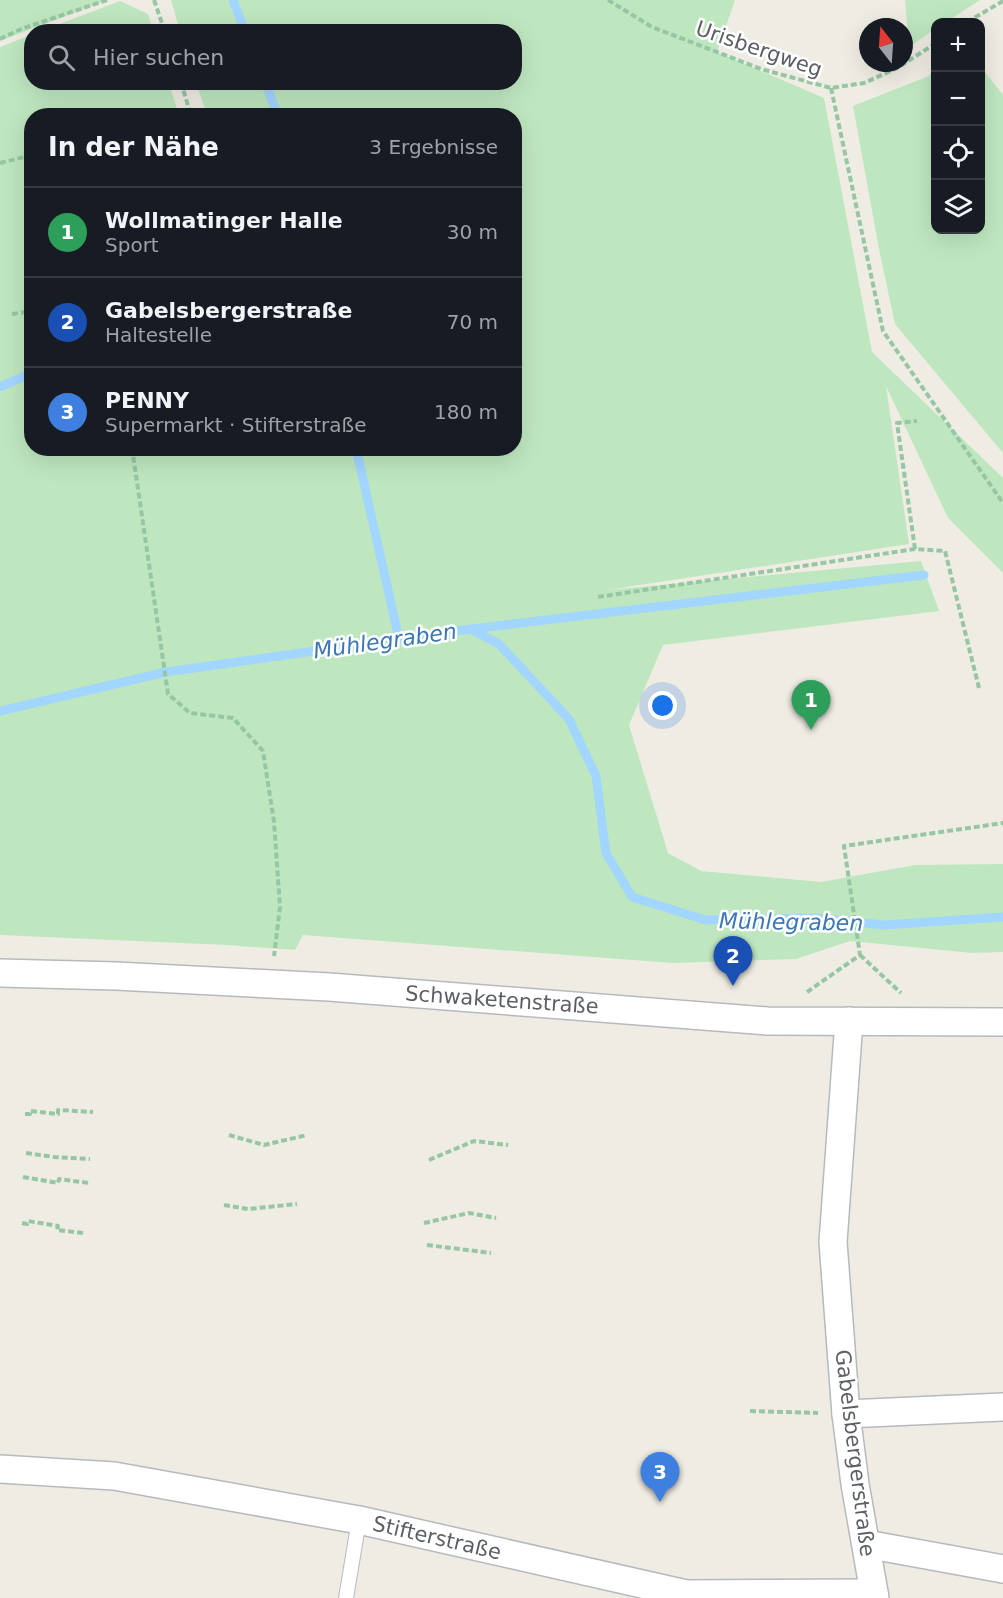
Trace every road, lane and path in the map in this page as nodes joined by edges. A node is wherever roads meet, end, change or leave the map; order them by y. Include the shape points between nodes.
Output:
1 (107, 0) edge
2 (154, 0) edge
3 (608, 0) edge
4 (1003, 1) edge
5 (975, 18) edge
6 (36, 24) edge
7 (162, 24) edge
8 (24, 28) edge
9 (0, 39) edge
10 (931, 46) edge
11 (831, 88) junction
12 (184, 90) edge
13 (189, 108) edge
14 (24, 157) edge
15 (0, 163) edge
16 (24, 312) edge
17 (12, 314) dead end
18 (917, 421) dead end
19 (133, 456) edge
20 (1003, 503) edge
21 (915, 549) junction
22 (598, 597) dead end
23 (979, 688) dead end
24 (1003, 822) edge
25 (860, 955) junction
26 (0, 973) edge
27 (270, 984) junction
28 (805, 994) dead end
29 (849, 1021) junction
30 (1003, 1022) edge
31 (932, 1023) junction
32 (93, 1112) dead end
33 (25, 1114) dead end
34 (229, 1135) dead end
35 (308, 1135) dead end
36 (508, 1145) dead end
37 (26, 1153) dead end
38 (90, 1159) dead end
39 (429, 1160) dead end
40 (23, 1177) dead end
41 (89, 1183) dead end
42 (297, 1204) dead end
43 (224, 1205) dead end
44 (496, 1218) dead end
45 (22, 1222) dead end
46 (424, 1223) dead end
47 (82, 1233) dead end
48 (427, 1245) dead end
49 (491, 1253) dead end
50 (1003, 1407) edge
51 (750, 1411) dead end
52 (846, 1414) junction
53 (0, 1468) edge
54 (359, 1520) junction
55 (866, 1544) junction
56 (1003, 1569) edge
57 (874, 1595) edge
58 (346, 1598) edge

1 - 6 path
2 - 7 path
3 - 11 path, Urisbergweg via 652,27 761,69
4 - 5 path
8 - 9 path
10 - 11 path, Urisbergweg via 864,83
11 - 20 path via 884,332
12 - 13 path
14 - 15 path
16 - 17 path
18 - 21 path via 897,423
19 - 27 path via 168,694 189,713 233,718 264,751 280,907
21 - 22 path
21 - 23 path via 945,551
24 - 25 path via 843,846
25 - 28 path
25 - 31 path
26 - 27 street, Schwaketenstraße
27 - 29 street, Schwaketenstraße via 766,1021
29 - 31 street, Schwaketenstraße
29 - 52 street, Gabelsbergerstraße via 832,1242
30 - 31 street, Schwaketenstraße
32 - 33 path via 58,1110 58,1114
34 - 35 path via 264,1146
36 - 39 path via 474,1141
37 - 38 path
40 - 41 path
42 - 43 path via 248,1209
44 - 46 path via 469,1213
45 - 47 path
48 - 49 path
50 - 52 street
51 - 52 path
52 - 55 street, Gabelsbergerstraße
53 - 54 street, Stifterstraße via 114,1476
54 - 57 street, Stifterstraße via 686,1594
54 - 58 lane
55 - 56 street
55 - 57 street, Gabelsbergerstraße

